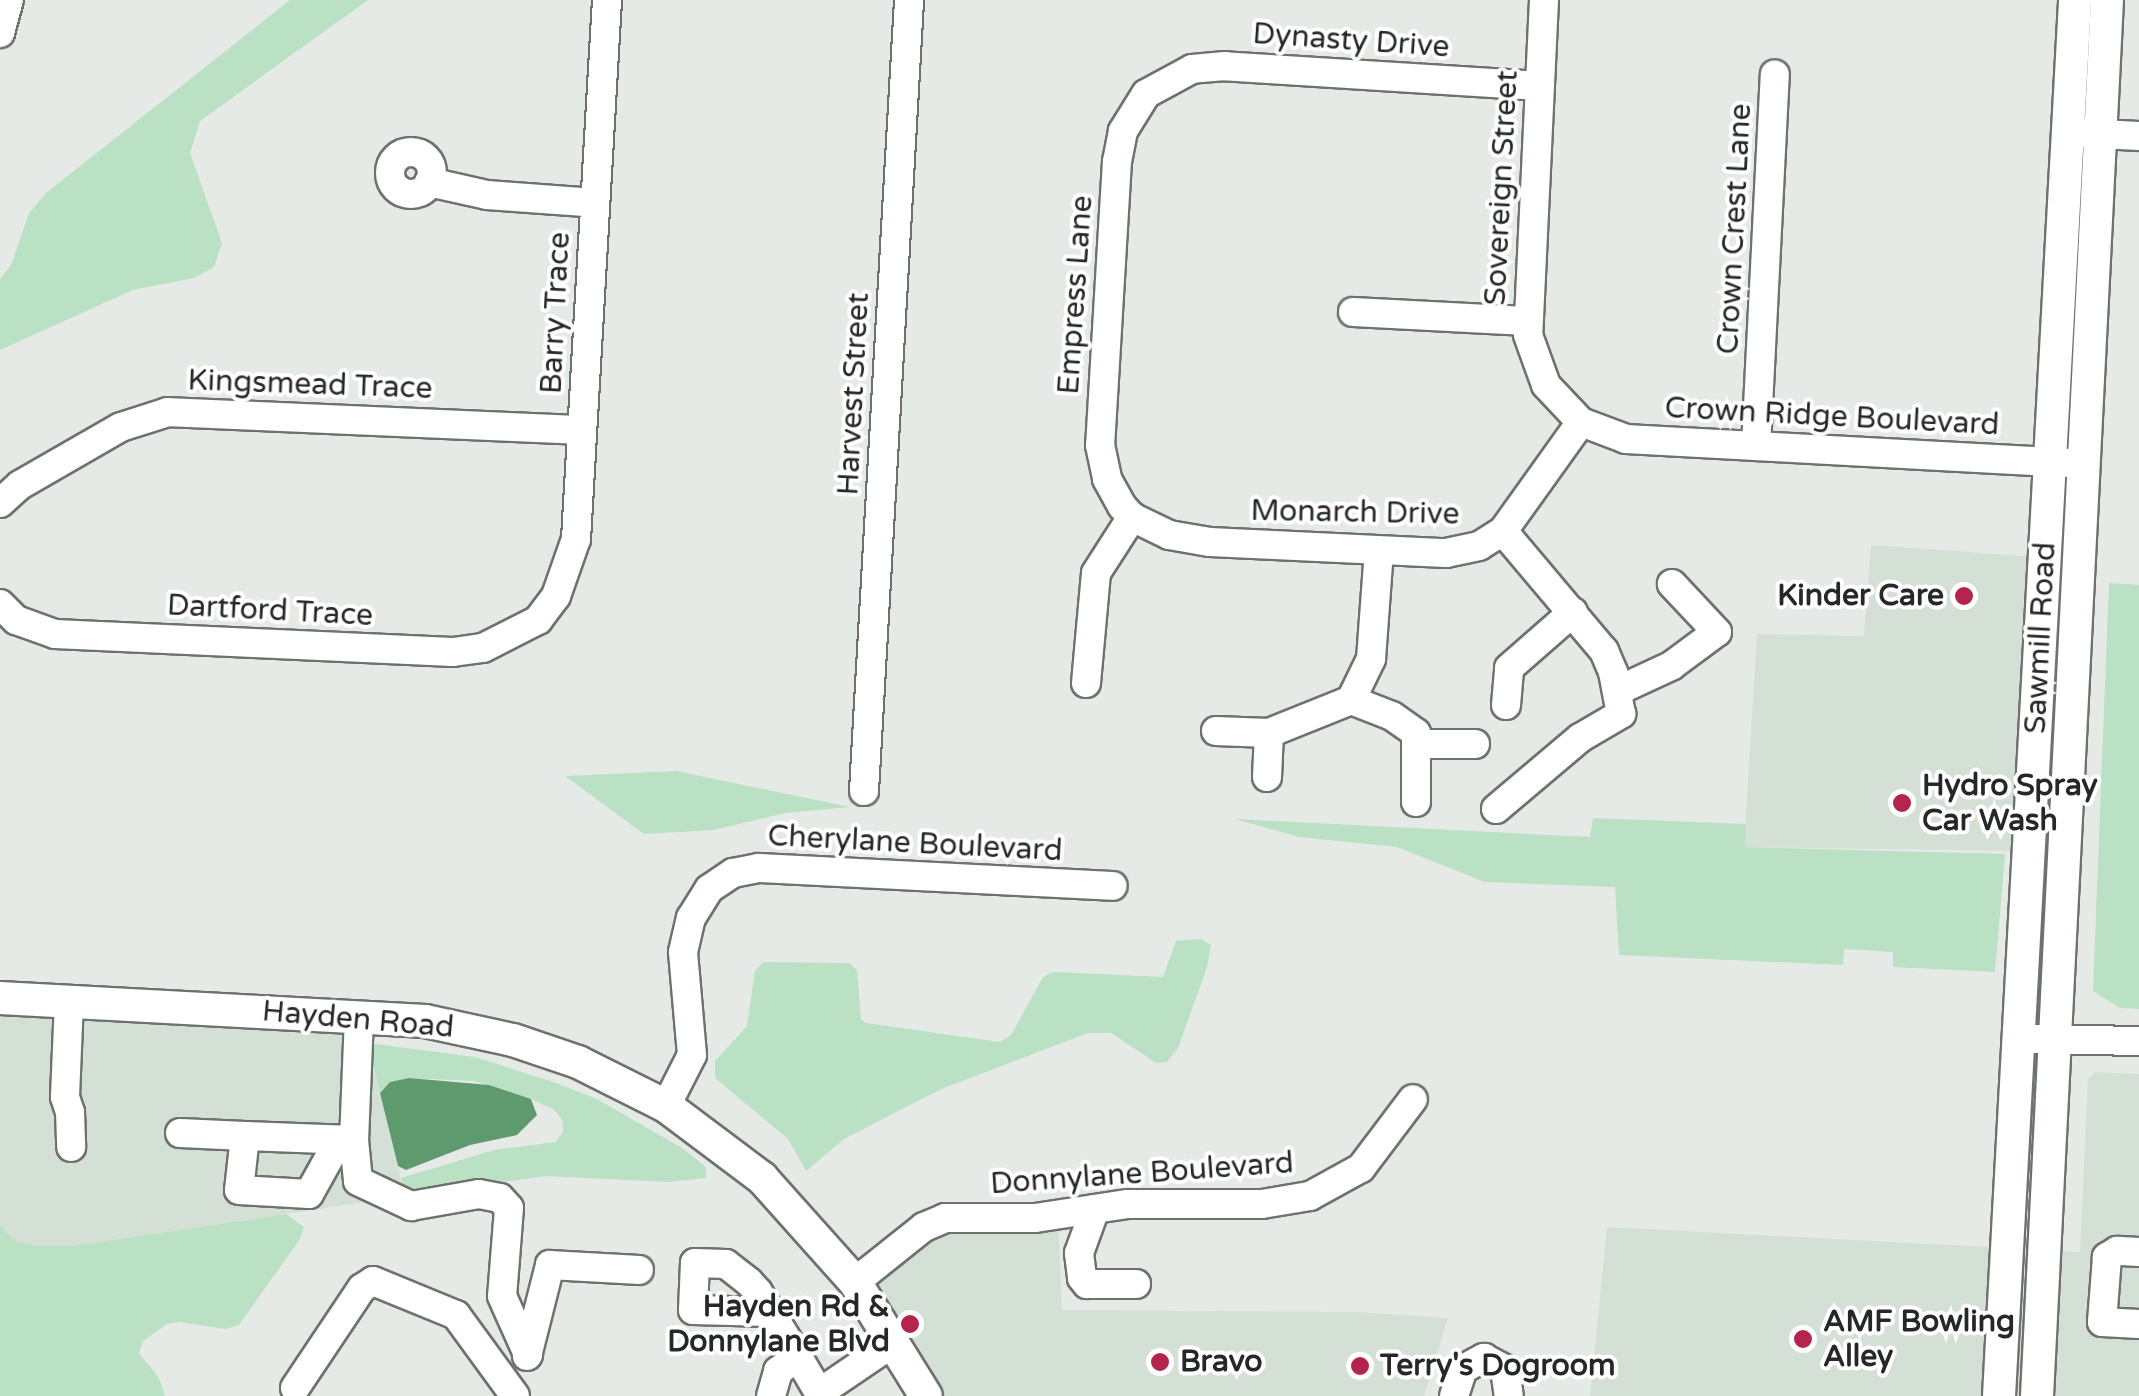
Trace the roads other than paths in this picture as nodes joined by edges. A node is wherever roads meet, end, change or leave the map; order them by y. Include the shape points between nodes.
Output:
1 (8, 0) edge
2 (607, 0) edge
3 (909, 0) edge
4 (1544, 0) edge
5 (2075, 0) edge
6 (2107, 0) edge
7 (0, 34) edge
8 (1776, 74) dead end
9 (1160, 83) joint
10 (1540, 86) junction
11 (2084, 133) junction
12 (2139, 136) edge
13 (430, 182) dead end
14 (595, 203) junction
15 (1352, 312) dead end
16 (1526, 321) junction
17 (1581, 422) junction
18 (582, 430) junction
19 (1756, 446) junction
20 (2067, 463) junction
21 (0, 503) edge
22 (1132, 517) junction
23 (1504, 531) junction
24 (1379, 550) junction
25 (1672, 584) dead end
26 (0, 604) edge
27 (1573, 612) junction
28 (538, 620) joint
29 (1086, 683) dead end
30 (1352, 700) junction
31 (1619, 702) junction
32 (1506, 706) dead end
33 (1216, 731) dead end
34 (1269, 733) junction
35 (1419, 744) junction
36 (1475, 744) dead end
37 (1267, 777) dead end
38 (864, 791) dead end
39 (1416, 802) dead end
40 (1496, 809) dead end
41 (1113, 886) dead end
42 (0, 998) edge
43 (69, 1001) junction
44 (360, 1017) junction
45 (2019, 1038) junction
46 (2057, 1039) junction
47 (2139, 1042) edge
48 (1413, 1099) dead end
49 (666, 1106) junction
50 (180, 1132) dead end
51 (245, 1136) junction
52 (346, 1140) junction
53 (70, 1146) dead end
54 (1095, 1209) junction
55 (2139, 1252) edge
56 (639, 1270) dead end
57 (855, 1282) junction
58 (1136, 1284) dead end
59 (770, 1312) dead end
60 (2139, 1324) edge
61 (894, 1342) junction
62 (528, 1354) junction
63 (798, 1356) junction
64 (296, 1388) dead end
65 (820, 1394) edge
66 (516, 1396) edge
67 (771, 1396) edge
68 (926, 1396) edge
69 (1454, 1396) edge
70 (1509, 1396) edge
71 (1999, 1396) edge
72 (2038, 1396) edge

1 - 7 street
2 - 14 street, Barry Trace
3 - 38 street, Harvest Street
4 - 10 street, Sovereign Street
5 - 11 main road, Sawmill Road
6 - 11 main road, Sawmill Road
8 - 19 street, Crown Crest Lane
9 - 10 street, Dynasty Drive via 1192,69 1225,66
9 - 22 street, Empress Lane via 1135,108 1120,147 1108,296 1100,446 1113,493
10 - 16 street, Sovereign Street
11 - 12 street
11 - 20 main road, Sawmill Road
13 - 14 street via 487,195
14 - 18 street, Barry Trace
15 - 16 street
16 - 17 street, Sovereign Street via 1546,385
17 - 19 street, Crown Ridge Boulevard via 1626,439
17 - 23 street, Monarch Drive
18 - 21 street, Kingsmead Trace via 168,412 121,427
18 - 28 street, Barry Trace via 576,538 556,596
19 - 20 street, Crown Ridge Boulevard
20 - 45 main road, Sawmill Road
20 - 46 main road, Sawmill Road
22 - 24 street, Monarch Drive via 1188,540
22 - 29 street via 1096,573
23 - 24 street, Monarch Drive via 1466,550
23 - 27 street
24 - 30 street via 1371,659
25 - 31 street via 1717,632
26 - 28 street, Dartford Trace via 16,620 55,634 453,652 483,648
27 - 31 street via 1604,651
27 - 32 street via 1509,668
30 - 34 street
30 - 35 street via 1392,716 1416,733
31 - 40 street
33 - 34 street
34 - 37 street
35 - 36 street
35 - 39 street
41 - 49 street, Cherylane Boulevard via 759,868 733,874 709,889 690,918 683,952 692,1054
42 - 43 main road, Hayden Road
43 - 44 main road, Hayden Road
43 - 53 street
44 - 49 main road, Hayden Road via 443,1024 513,1040 578,1062
44 - 52 street
45 - 46 street
45 - 71 main road, Sawmill Road
46 - 47 street
46 - 72 main road, Sawmill Road
48 - 54 street, Donnylane Boulevard via 1361,1168 1310,1196
49 - 57 main road, Hayden Road via 762,1178
50 - 51 street
51 - 52 street
51 - 52 street via 239,1190 308,1194
52 - 62 street via 358,1181 411,1206 479,1194 500,1198 509,1208 502,1296
54 - 57 street, Donnylane Boulevard via 940,1220
54 - 58 street via 1079,1254 1082,1278 1087,1284
55 - 60 street via 2117,1250 2107,1257 2102,1322
56 - 62 street via 550,1266
57 - 61 main road, Hayden Road
59 - 63 street
61 - 65 street
61 - 68 main road, Hayden Road
62 - 66 street
63 - 65 street
63 - 67 street via 778,1370
64 - 66 street via 373,1281 456,1315
69 - 70 street via 1464,1369 1484,1358 1504,1368

